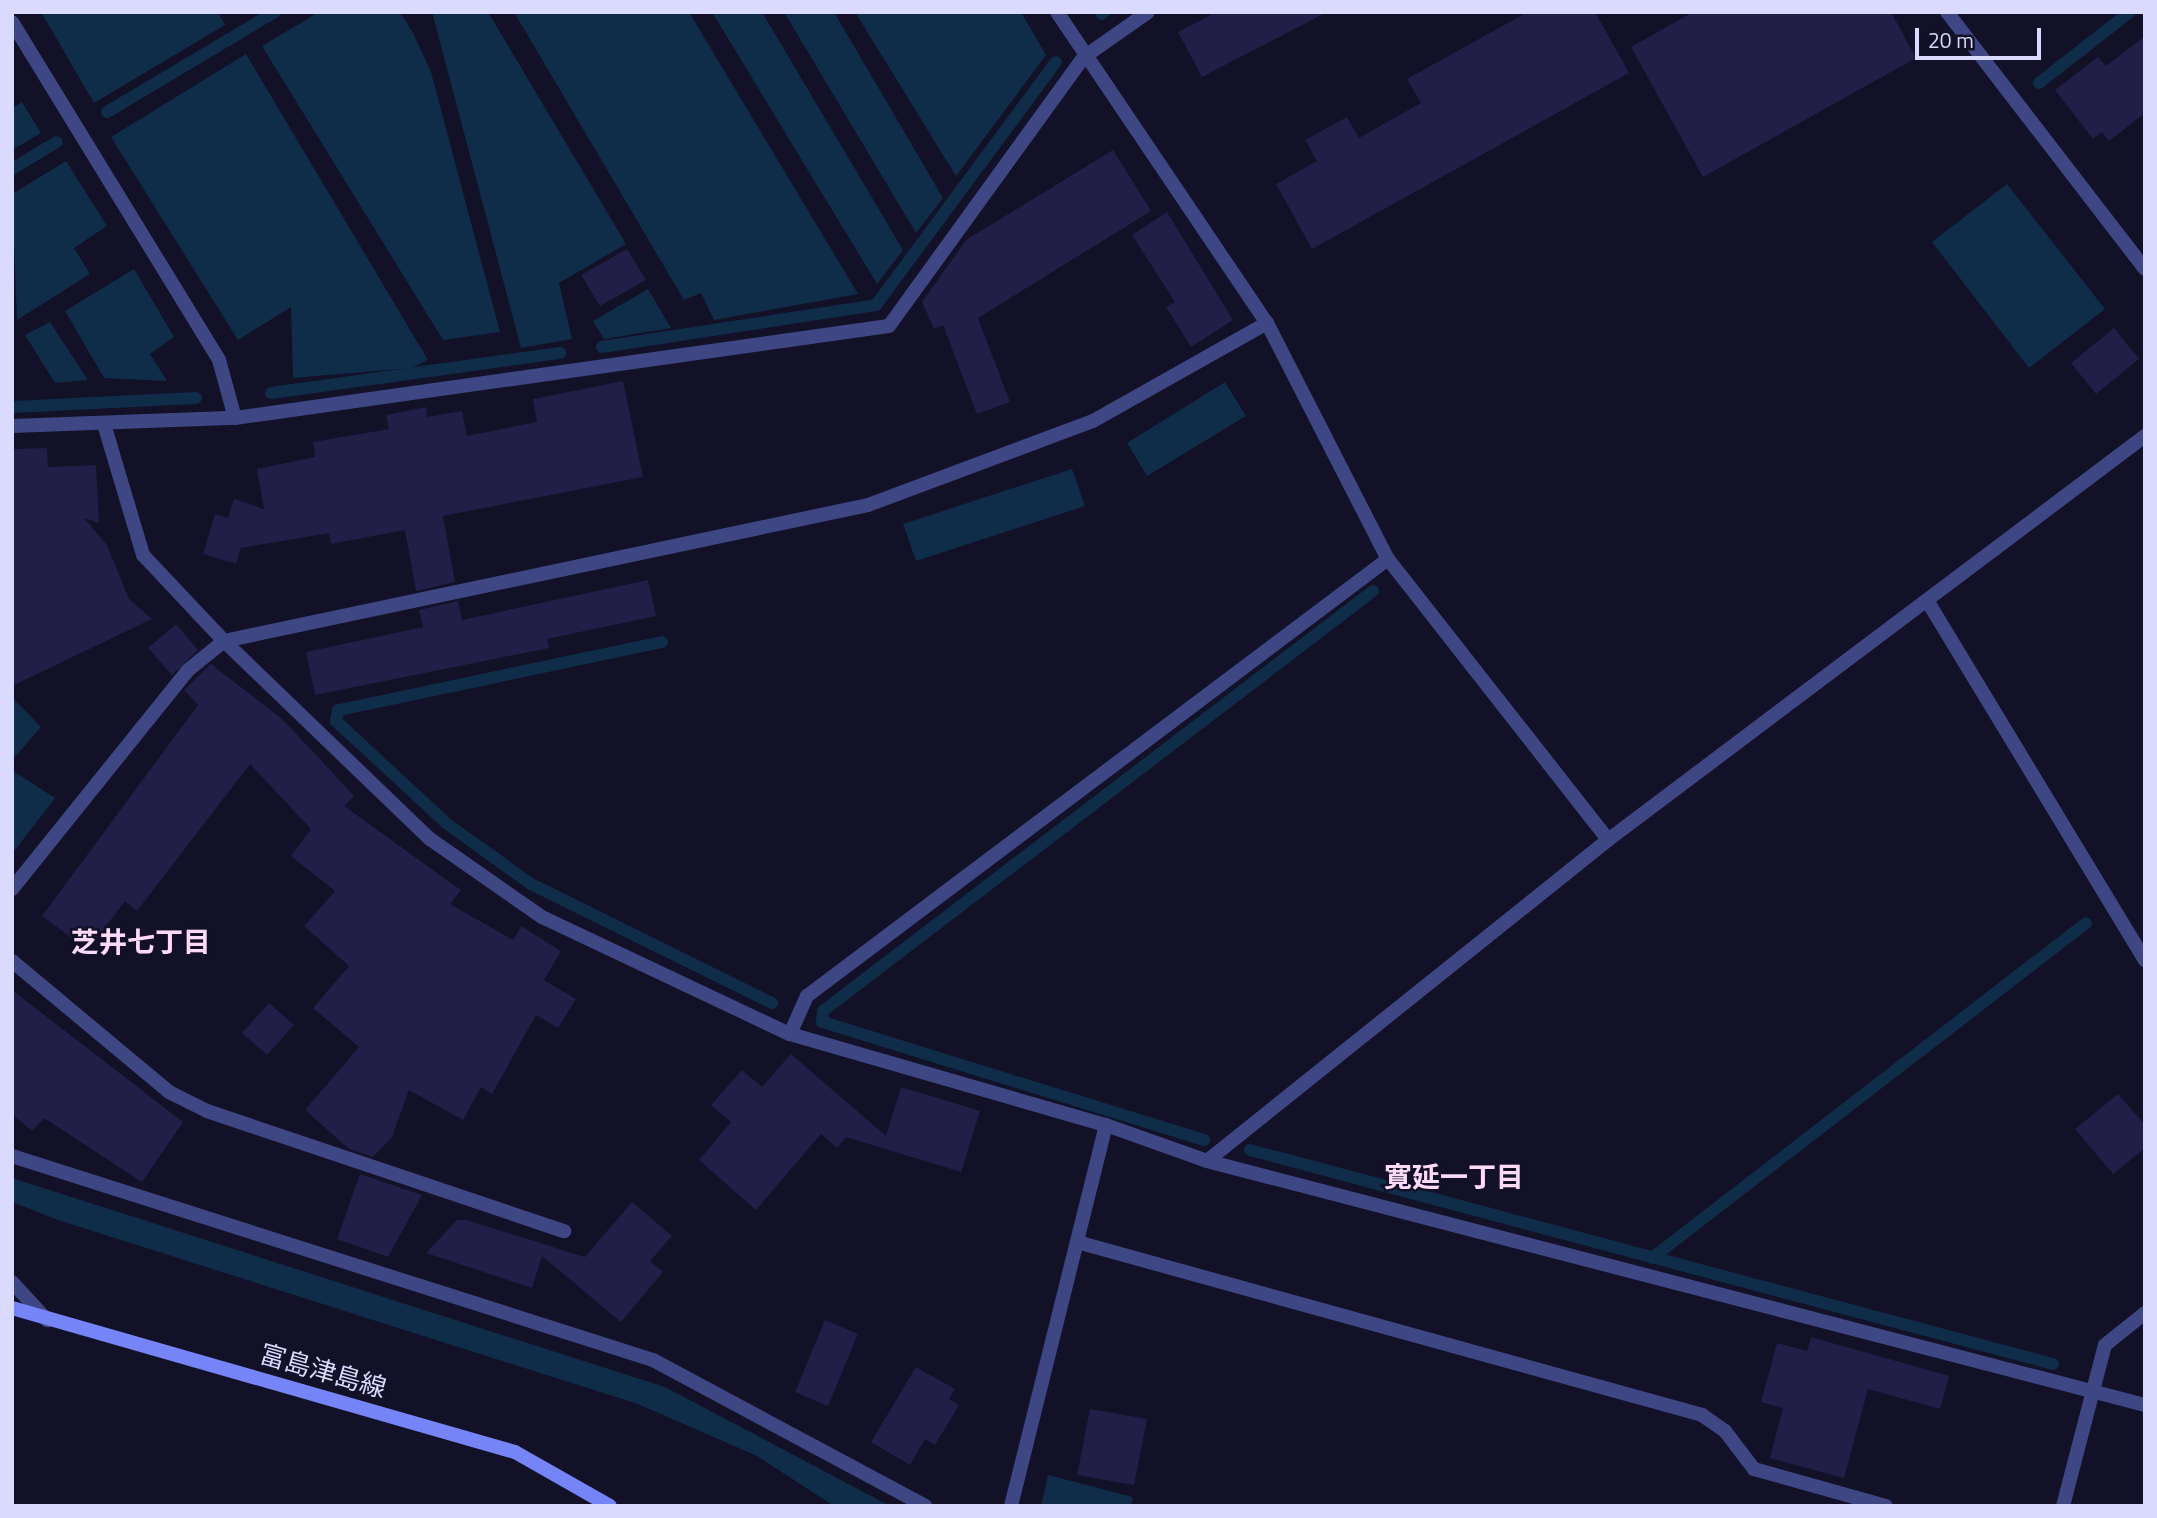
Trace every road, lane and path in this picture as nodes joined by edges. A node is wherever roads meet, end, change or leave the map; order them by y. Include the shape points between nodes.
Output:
1 (1057, 12) edge
2 (1148, 12) edge
3 (1947, 12) edge
4 (12, 22) edge
5 (1084, 57) junction
6 (2145, 269) edge
7 (1267, 323) junction
8 (235, 418) junction
9 (104, 424) junction
10 (12, 426) edge
11 (2145, 436) edge
12 (1388, 559) junction
13 (1928, 602) junction
14 (224, 641) junction
15 (1608, 840) junction
16 (12, 890) edge
17 (12, 961) edge
18 (2145, 961) edge
19 (790, 1034) junction
20 (1106, 1125) junction
21 (12, 1156) edge
22 (1207, 1161) junction
23 (564, 1231) dead end
24 (1077, 1242) junction
25 (12, 1282) edge
26 (12, 1308) edge
27 (2145, 1313) edge
28 (48, 1321) junction
29 (2097, 1393) junction
30 (2145, 1405) edge
31 (610, 1506) edge
32 (925, 1506) edge
33 (1011, 1506) edge
34 (1886, 1506) edge
35 (2063, 1506) edge

1 - 5 street
2 - 5 street
3 - 6 street
4 - 8 street via 219,360
5 - 7 street
5 - 8 street via 889,326
7 - 12 street
7 - 14 street via 1093,421 868,505
8 - 9 street
9 - 10 street
9 - 14 street via 143,555
11 - 13 street
12 - 15 street
12 - 19 street via 807,996
13 - 15 street
13 - 18 street
14 - 16 street via 187,671
14 - 19 street via 430,839 542,918
15 - 22 street
17 - 23 street via 169,1092 206,1111
19 - 20 street
20 - 22 street
20 - 24 street
21 - 32 street via 653,1360
22 - 29 street
24 - 33 street
24 - 34 street via 1702,1415 1725,1430 1754,1469
25 - 28 street
26 - 28 main road, 富島津島線
27 - 29 street via 2105,1345
28 - 31 main road, 富島津島線 via 515,1452
29 - 30 street
29 - 35 street

